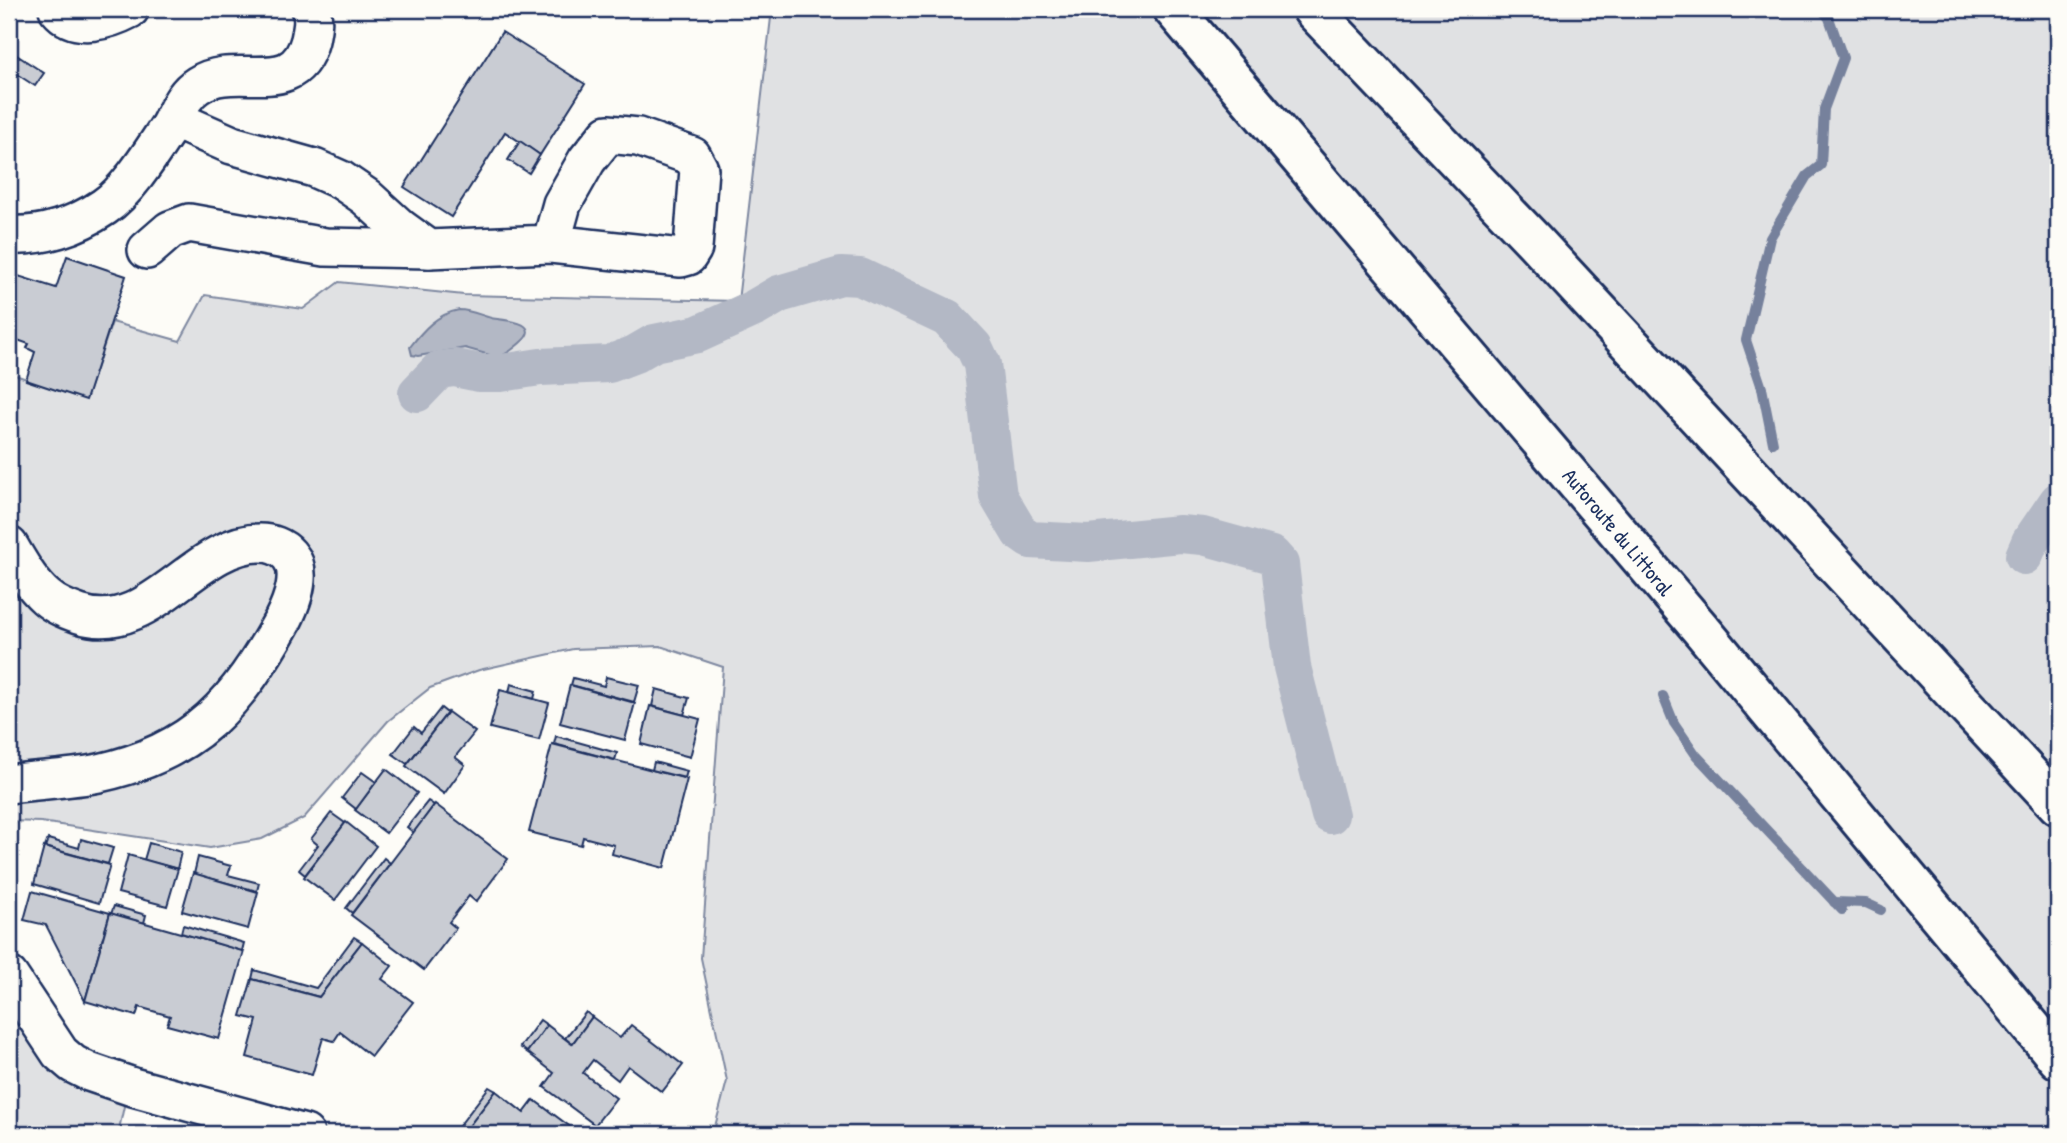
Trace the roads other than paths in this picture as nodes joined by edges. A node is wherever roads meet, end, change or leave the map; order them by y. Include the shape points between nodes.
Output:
1 (58, 9) edge
2 (130, 9) edge
3 (310, 9) edge
4 (1173, 9) edge
5 (1312, 9) edge
6 (173, 120) junction
7 (9, 235) edge
8 (551, 244) dead end
9 (429, 249) junction
10 (147, 250) dead end
11 (9, 546) edge
12 (9, 784) edge
13 (2058, 805) edge
14 (9, 976) edge
15 (2058, 1059) edge
16 (305, 1134) edge

1 - 2 street via 83,22 111,19
3 - 6 street via 312,31 299,64 285,74 216,76 187,93
4 - 15 highway, Autoroute du Littoral via 1705,634
5 - 13 highway
6 - 7 street via 106,206 51,231
6 - 9 street via 232,145 341,180
8 - 9 street
9 - 10 street via 326,247 189,223 170,230
11 - 12 street via 46,597 62,609 91,618 117,616 140,607 223,551 245,543 284,549 297,575 286,613 240,689 188,739 98,773
14 - 16 street via 73,1064 134,1087

